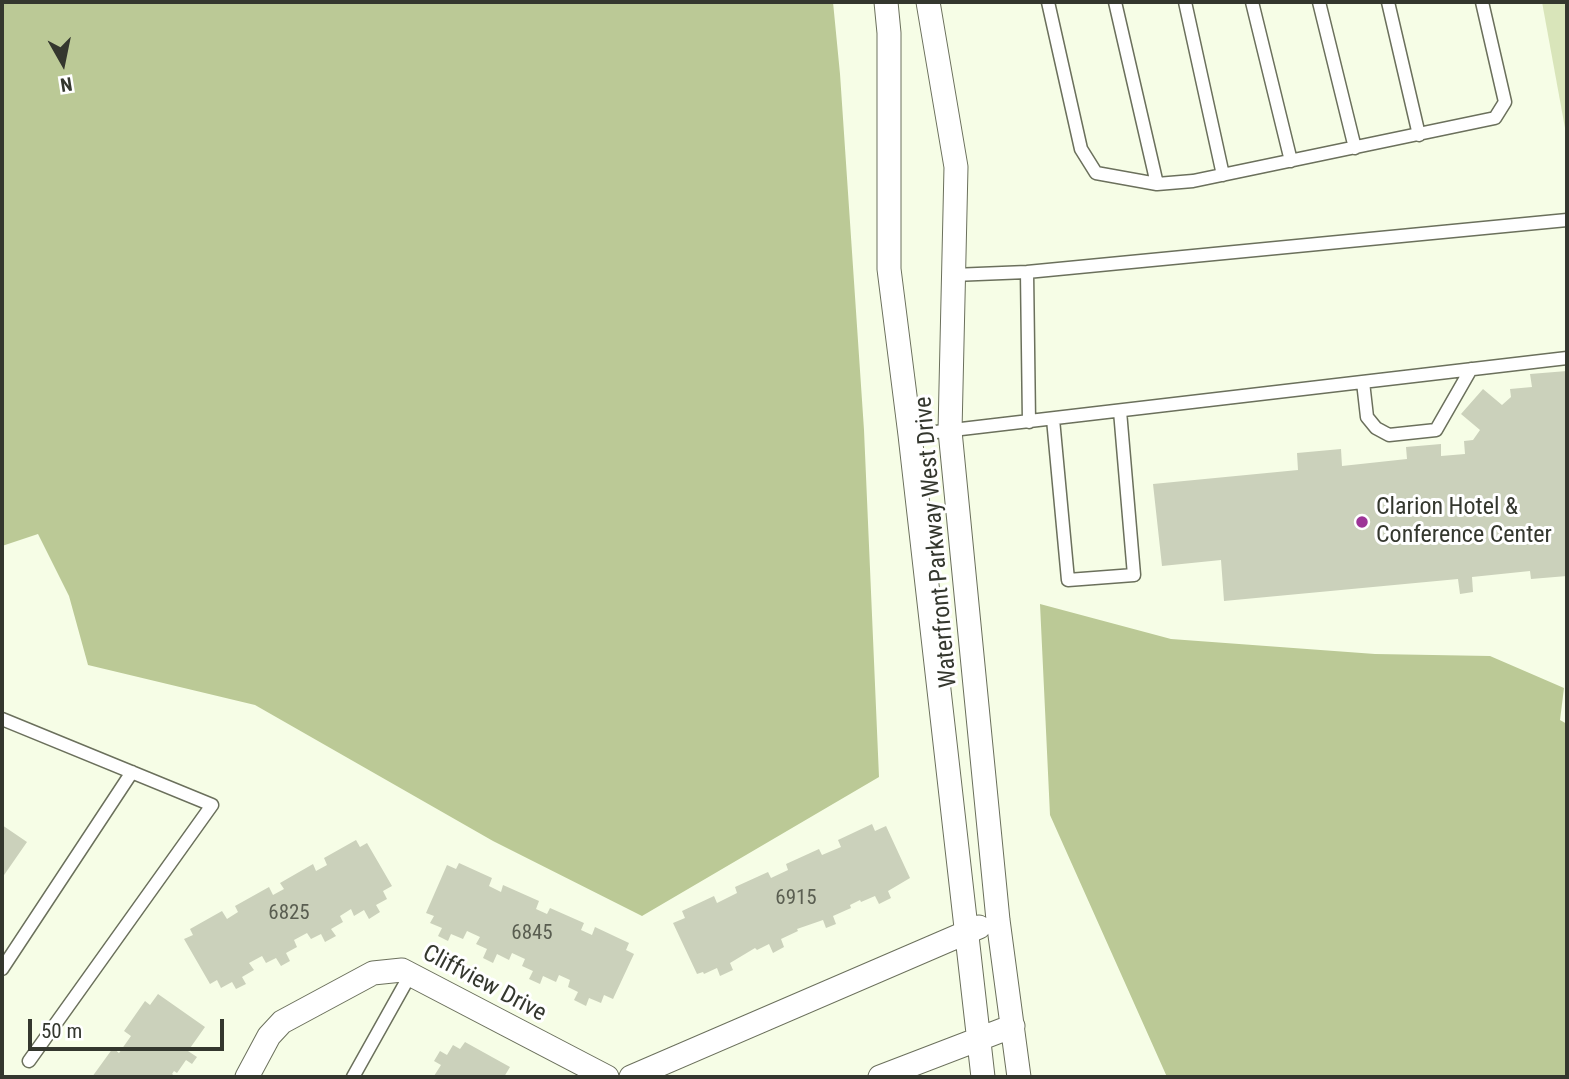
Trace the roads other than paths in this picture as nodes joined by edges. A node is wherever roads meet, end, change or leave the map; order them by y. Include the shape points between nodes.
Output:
1 (886, 2) edge
2 (928, 2) edge
3 (1048, 2) edge
4 (1115, 2) edge
5 (1185, 2) edge
6 (1252, 2) edge
7 (1319, 2) edge
8 (1388, 2) edge
9 (1482, 2) edge
10 (1419, 135) junction
11 (1354, 148) junction
12 (1291, 161) junction
13 (1223, 175) junction
14 (1157, 184) junction
15 (1567, 220) edge
16 (1027, 272) junction
17 (953, 275) junction
18 (1567, 358) edge
19 (1471, 369) junction
20 (1363, 382) junction
21 (1120, 411) junction
22 (1053, 419) junction
23 (1029, 422) junction
24 (950, 431) junction
25 (910, 435) junction
26 (2, 719) edge
27 (132, 772) junction
28 (998, 920) junction
29 (966, 931) junction
30 (2, 969) edge
31 (411, 975) junction
32 (1013, 1026) junction
33 (980, 1038) junction
34 (29, 1061) dead end
35 (247, 1077) edge
36 (353, 1077) edge
37 (607, 1077) edge
38 (631, 1077) edge
39 (880, 1077) edge
40 (983, 1077) edge
41 (1020, 1077) edge

1 - 25 street, Waterfront Parkway West Drive via 889,269
2 - 17 street, Waterfront Parkway West Drive via 956,167
3 - 14 lane via 1081,149 1096,173
4 - 14 lane
5 - 13 lane
6 - 12 lane
7 - 11 lane
8 - 10 lane
9 - 10 lane via 1505,102 1495,118
10 - 11 lane
11 - 12 lane
12 - 13 lane
13 - 14 lane
15 - 16 lane
16 - 17 lane
16 - 23 lane
17 - 24 street, Waterfront Parkway West Drive
18 - 19 lane
19 - 20 lane
19 - 20 lane via 1436,430 1389,435 1376,428 1367,417
20 - 21 lane
21 - 22 lane
21 - 22 lane via 1134,575 1068,580
22 - 23 lane
23 - 24 lane
24 - 25 lane
24 - 28 street, Waterfront Parkway West Drive
25 - 29 street, Waterfront Parkway West Drive
26 - 27 lane
27 - 30 lane
27 - 34 lane via 212,805
28 - 29 street
28 - 32 street, Waterfront Parkway West Drive
29 - 33 street, Waterfront Parkway West Drive
29 - 38 street
31 - 35 street, Cliffview Drive via 401,970 373,973 282,1022
31 - 36 lane
31 - 37 street, Cliffview Drive
32 - 33 street
32 - 41 street, Waterfront Parkway West Drive
33 - 39 street
33 - 40 street, Waterfront Parkway West Drive

